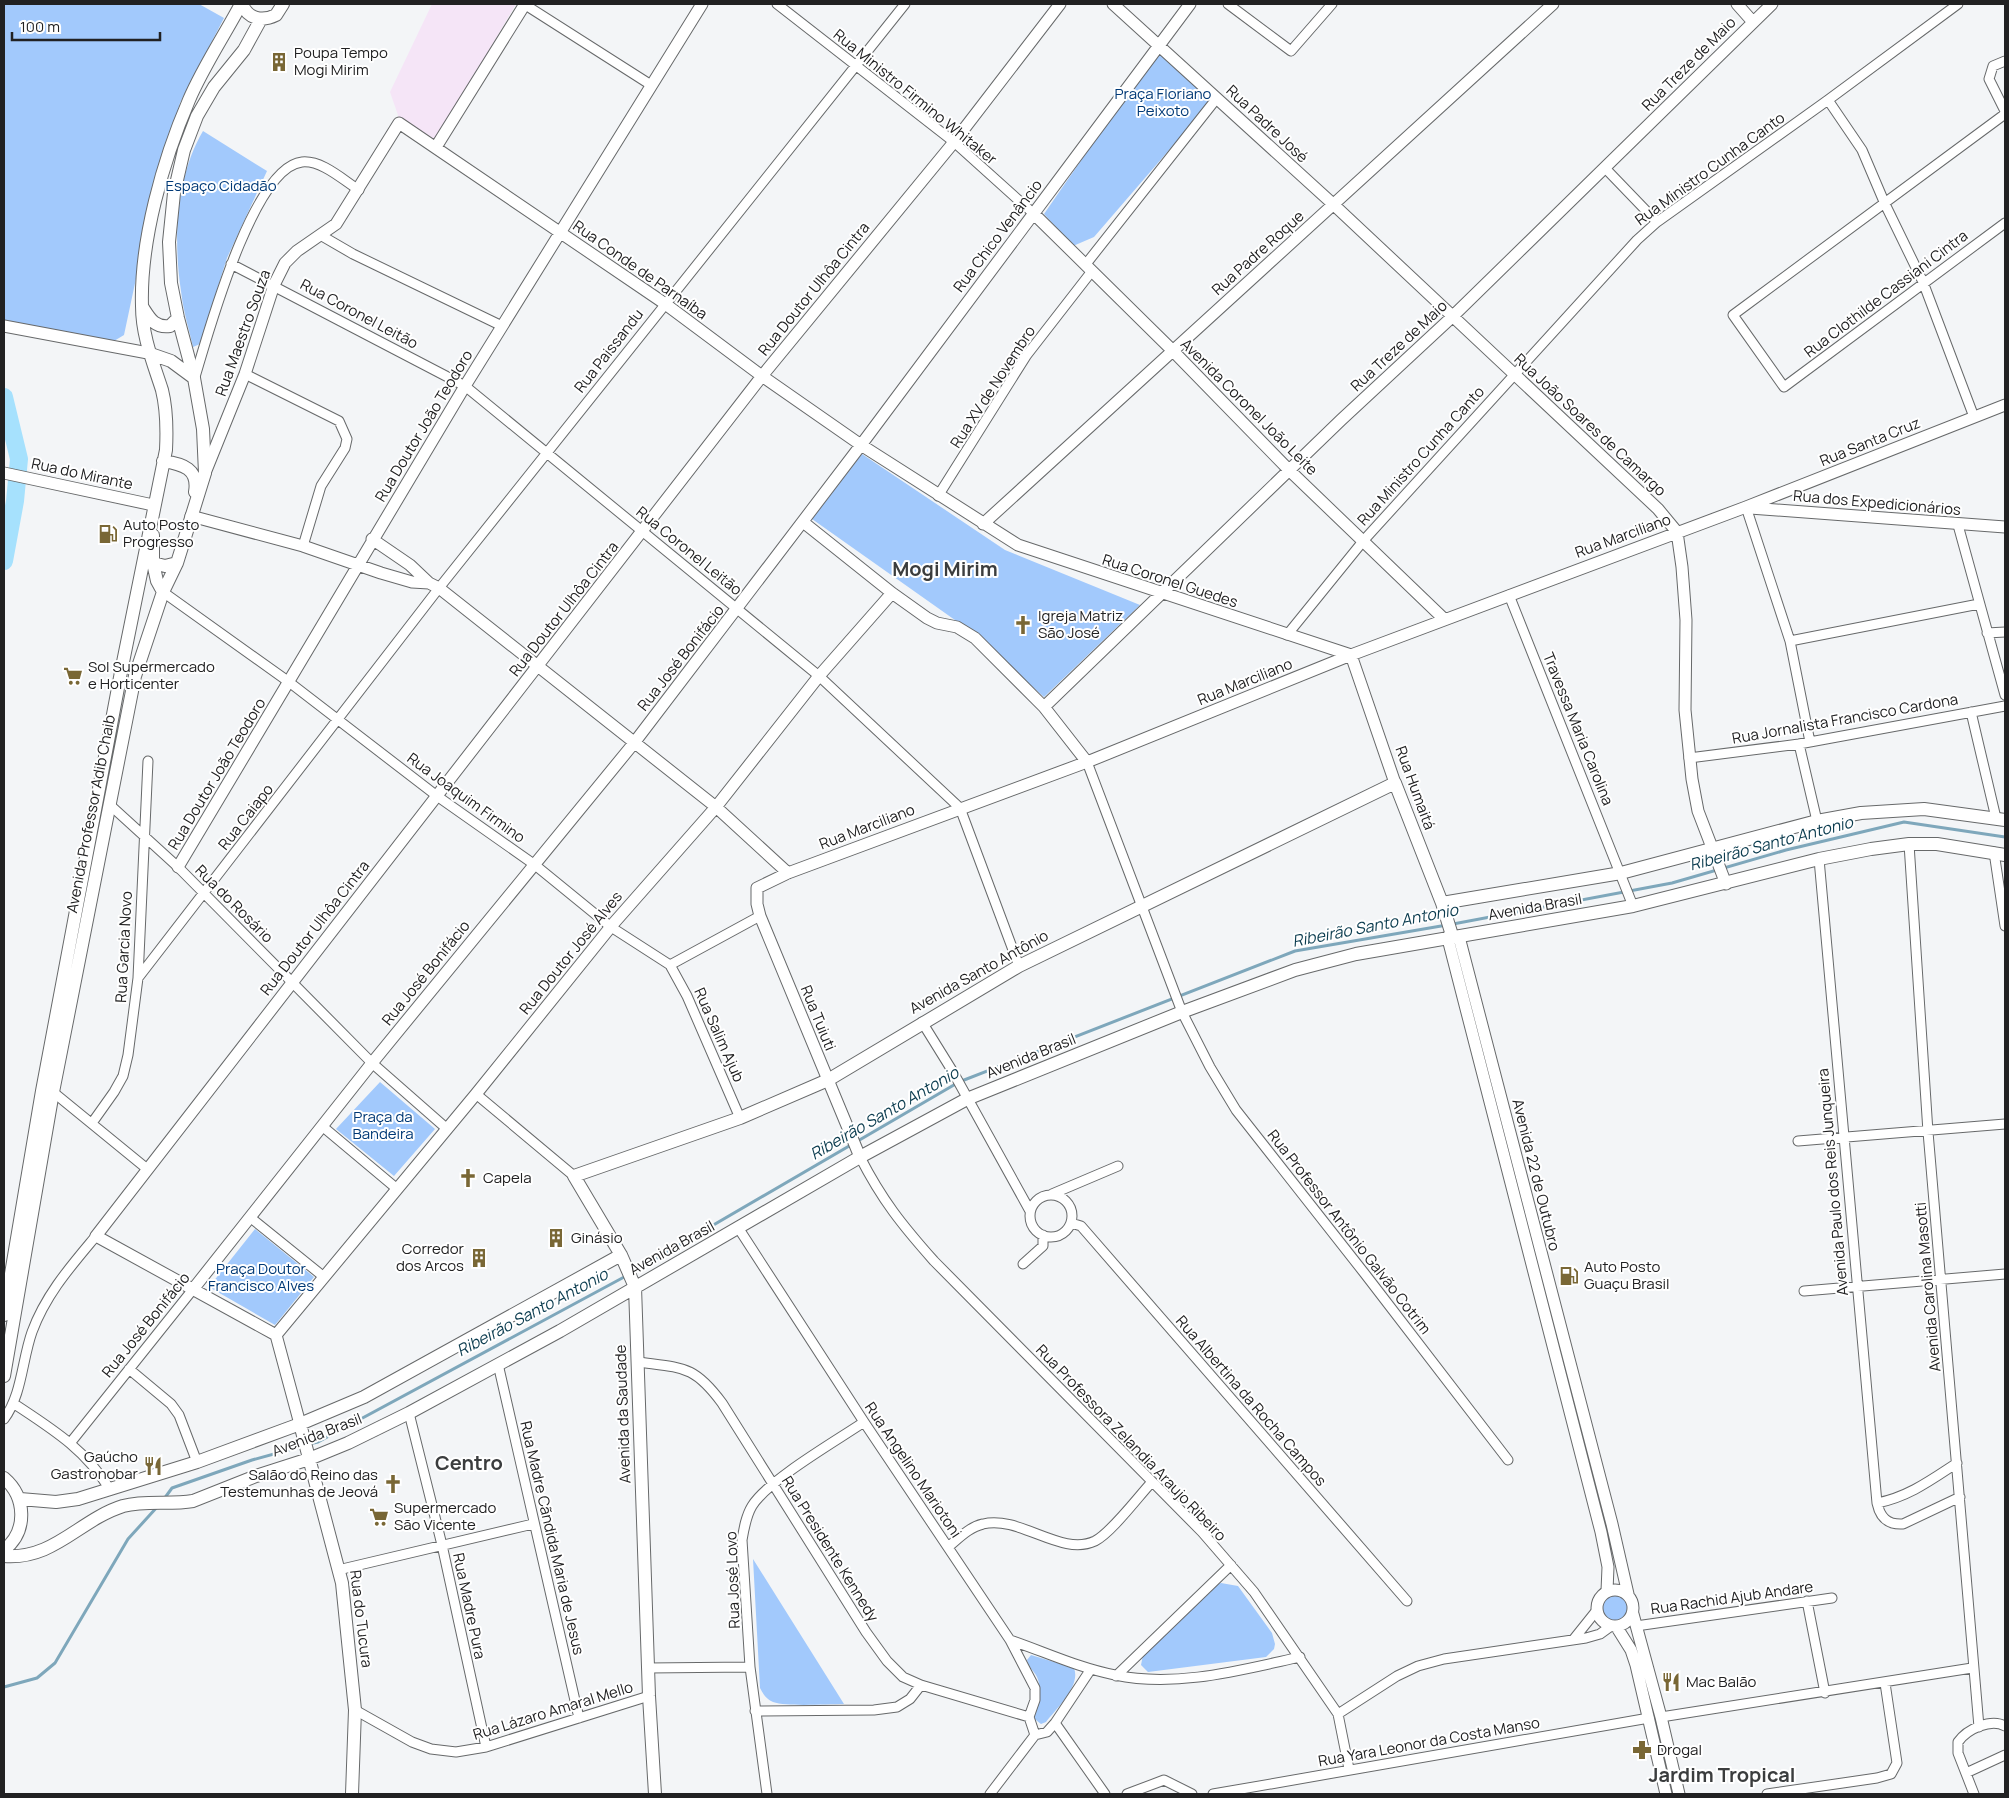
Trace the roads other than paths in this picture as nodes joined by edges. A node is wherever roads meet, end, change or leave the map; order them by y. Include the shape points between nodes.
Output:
1 (242, 4) edge
2 (283, 4) edge
3 (524, 4) edge
4 (702, 4) edge
5 (777, 4) edge
6 (905, 4) edge
7 (1060, 4) edge
8 (1113, 4) edge
9 (1190, 4) edge
10 (1228, 4) edge
11 (1332, 4) edge
12 (1553, 4) edge
13 (1737, 4) edge
14 (1772, 4) edge
15 (1958, 4) edge
16 (261, 19) junction
17 (1753, 22) junction
18 (1158, 45) junction
19 (2005, 61) edge
20 (857, 66) junction
21 (651, 85) junction
22 (1217, 98) junction
23 (1828, 100) junction
24 (2005, 113) edge
25 (399, 124) joint
26 (954, 142) junction
27 (436, 147) junction
28 (1605, 168) junction
29 (360, 190) junction
30 (1884, 204) junction
31 (1334, 205) junction
32 (1034, 214) junction
33 (1657, 222) junction
34 (2005, 223) edge
35 (559, 232) junction
36 (322, 236) junction
37 (231, 264) junction
38 (1089, 267) junction
39 (1923, 282) junction
40 (274, 285) junction
41 (664, 304) junction
42 (142, 306) junction
43 (1452, 317) junction
44 (178, 318) junction
45 (4, 326) edge
46 (502, 326) junction
47 (1173, 351) junction
48 (148, 353) junction
49 (245, 374) junction
50 (1513, 374) junction
51 (762, 376) junction
52 (194, 378) junction
53 (465, 386) junction
54 (2005, 405) edge
55 (1974, 417) junction
56 (861, 445) junction
57 (546, 453) junction
58 (163, 461) junction
59 (1289, 470) junction
60 (206, 473) junction
61 (6, 474) edge
62 (938, 496) junction
63 (154, 505) junction
64 (1746, 507) junction
65 (191, 516) junction
66 (803, 522) junction
67 (983, 524) junction
68 (1958, 525) junction
69 (2005, 527) edge
70 (643, 531) junction
71 (1677, 532) junction
72 (372, 539) junction
73 (1364, 540) junction
74 (303, 546) junction
75 (153, 563) junction
76 (177, 563) junction
77 (357, 565) junction
78 (434, 586) junction
79 (163, 592) junction
80 (892, 593) junction
81 (1161, 594) junction
82 (1509, 595) junction
83 (1979, 604) junction
84 (738, 608) junction
85 (1444, 619) junction
86 (2005, 632) edge
87 (1987, 633) junction
88 (1287, 635) junction
89 (1790, 641) junction
90 (1351, 655) junction
91 (539, 666) junction
92 (819, 676) junction
93 (289, 682) junction
94 (2005, 695) edge
95 (2005, 706) edge
96 (1044, 707) junction
97 (1971, 712) junction
98 (339, 719) junction
99 (1810, 742) junction
100 (634, 743) junction
101 (1799, 744) junction
102 (1688, 758) junction
103 (148, 761) dead end
104 (1087, 762) junction
105 (1395, 783) junction
106 (437, 796) junction
107 (110, 805) junction
108 (716, 807) junction
109 (960, 808) junction
110 (2001, 819) edge
111 (1817, 820) junction
112 (143, 836) junction
113 (1909, 844) junction
114 (2000, 853) edge
115 (1714, 854) junction
116 (1819, 859) junction
117 (535, 865) junction
118 (178, 867) junction
119 (788, 874) junction
120 (1623, 879) junction
121 (1724, 880) junction
122 (757, 888) joint
123 (204, 893) junction
124 (1632, 903) junction
125 (1142, 906) junction
126 (1444, 908) junction
127 (760, 916) junction
128 (2005, 926) edge
129 (611, 927) junction
130 (1452, 934) junction
131 (670, 965) junction
132 (1019, 966) junction
133 (138, 978) junction
134 (292, 982) junction
135 (1180, 1007) junction
136 (922, 1022) junction
137 (372, 1063) junction
138 (828, 1080) junction
139 (52, 1092) junction
140 (476, 1094) junction
141 (965, 1094) junction
142 (740, 1118) junction
143 (92, 1123) junction
144 (2005, 1124) edge
145 (322, 1126) junction
146 (446, 1128) junction
147 (1928, 1132) junction
148 (1845, 1139) junction
149 (1798, 1141) dead end
150 (858, 1153) junction
151 (1118, 1166) dead end
152 (146, 1168) junction
153 (574, 1176) junction
154 (396, 1188) junction
155 (1052, 1194) junction
156 (1030, 1211) junction
157 (251, 1218) junction
158 (1071, 1224) junction
159 (739, 1229) junction
160 (1043, 1235) junction
161 (96, 1236) junction
162 (622, 1260) junction
163 (1023, 1264) dead end
164 (2005, 1274) edge
165 (324, 1277) junction
166 (1941, 1280) junction
167 (633, 1282) junction
168 (1856, 1287) junction
169 (194, 1288) junction
170 (1804, 1290) dead end
171 (4, 1315) edge
172 (276, 1335) junction
173 (638, 1362) junction
174 (498, 1364) junction
175 (129, 1370) junction
176 (4, 1376) edge
177 (13, 1404) junction
178 (409, 1413) junction
179 (4, 1419) edge
180 (864, 1422) junction
181 (301, 1428) junction
182 (71, 1442) junction
183 (308, 1456) junction
184 (1508, 1460) dead end
185 (197, 1462) junction
186 (1957, 1463) junction
187 (4, 1478) edge
188 (1151, 1483) junction
189 (773, 1484) junction
190 (110, 1488) junction
191 (1960, 1497) junction
192 (20, 1499) junction
193 (1877, 1503) junction
194 (533, 1524) junction
195 (442, 1546) junction
196 (948, 1547) junction
197 (4, 1550) edge
198 (4, 1556) edge
199 (1231, 1565) junction
200 (338, 1570) junction
201 (1606, 1591) junction
202 (1628, 1594) junction
203 (1832, 1598) dead end
204 (1407, 1601) dead end
205 (1807, 1602) junction
206 (1597, 1610) junction
207 (1633, 1614) junction
208 (1613, 1626) junction
209 (1636, 1626) junction
210 (1010, 1640) junction
211 (1573, 1640) junction
212 (1300, 1657) junction
213 (750, 1667) junction
214 (648, 1668) junction
215 (1972, 1668) junction
216 (1091, 1669) junction
217 (1116, 1676) junction
218 (1885, 1683) junction
219 (921, 1685) junction
220 (1825, 1693) junction
221 (649, 1696) junction
222 (355, 1710) junction
223 (755, 1711) junction
224 (1338, 1714) junction
225 (1029, 1717) junction
226 (1655, 1717) junction
227 (579, 1718) junction
228 (1055, 1723) junction
229 (2005, 1726) edge
230 (1979, 1728) junction
231 (1035, 1735) junction
232 (486, 1748) junction
233 (2005, 1755) edge
234 (1349, 1769) junction
235 (1966, 1773) junction
236 (352, 1794) edge
237 (656, 1794) edge
238 (766, 1794) edge
239 (990, 1794) edge
240 (1105, 1794) edge
241 (1127, 1794) edge
242 (1192, 1794) edge
243 (1212, 1794) edge
244 (1666, 1794) edge
245 (1679, 1794) edge
246 (1767, 1794) edge
247 (1974, 1794) edge

1 - 16 main road via 249,14
1 - 42 main road, Avenida Professor Adib Chaib via 189,100 167,162 148,243
2 - 16 main road via 276,15
3 - 21 street
3 - 27 street
4 - 21 street, Rua Doutor João Teodoro
5 - 20 street, Rua Ministro Firmino Whitaker
6 - 20 street, Rua Paissandu
7 - 26 street, Rua Doutor Ulhôa Cintra
8 - 18 street, Rua Padre José
9 - 18 street, Rua Chico Venâncio
10 - 11 street via 1291,51
12 - 31 street, Rua Padre Roque
13 - 17 street
14 - 17 street, Rua Treze de Maio
15 - 23 street, Rua Ministro Cunha Canto
16 - 44 main road, Avenida Professor Adib Chaib via 244,50 214,87 197,116 184,150 174,193 169,242 171,283
17 - 28 street, Rua Treze de Maio
18 - 22 street, Rua Padre José
18 - 32 street, Rua Chico Venâncio
19 - 24 street via 1993,66 1989,79
20 - 26 street, Rua Ministro Firmino Whitaker
20 - 41 street, Rua Paissandu
21 - 35 street, Rua Doutor João Teodoro
22 - 31 street, Rua Padre José
22 - 38 street
23 - 30 street via 1862,150
23 - 33 street, Rua Ministro Cunha Canto
24 - 30 street
25 - 27 street, Rua Conde de Parnaíba
25 - 29 street, Rua Maestro Souza
26 - 32 street, Rua Ministro Firmino Whitaker
26 - 51 street, Rua Doutor Ulhôa Cintra
27 - 35 street, Rua Conde de Parnaíba
28 - 33 street
28 - 43 street, Rua Treze de Maio
29 - 36 street, Rua Maestro Souza via 336,224
29 - 37 street via 309,162 288,168 278,176 259,204
30 - 39 street
30 - 39 street, Rua Clothilde Cassiani Cintra via 1733,315 1784,387
31 - 43 street, Rua João Soares de Camargo
31 - 47 street, Rua Padre Roque
32 - 38 street, Avenida Coronel João Leite
32 - 56 street, Rua Chico Venâncio
33 - 50 street, Rua Ministro Cunha Canto via 1636,240
34 - 39 street, Rua Clothilde Cassiani Cintra
35 - 41 street, Rua Conde de Parnaíba
35 - 46 street, Rua Doutor João Teodoro
36 - 40 street, Rua Maestro Souza via 296,251
36 - 46 street
37 - 40 street, Rua Coronel Leitão
37 - 52 street
38 - 47 street, Avenida Coronel João Leite
38 - 62 street, Rua XV de Novembro via 1026,356
39 - 55 street
40 - 49 street, Rua Maestro Souza
40 - 53 street, Rua Coronel Leitão
41 - 51 street, Rua Conde de Parnaíba
41 - 57 street, Rua Paissandu
42 - 44 main road via 158,326 170,326
42 - 48 main road, Avenida Professor Adib Chaib
43 - 50 street, Rua João Soares de Camargo
43 - 59 street, Rua Treze de Maio
44 - 52 main road, Avenida Professor Adib Chaib
45 - 48 street
46 - 53 street, Rua Doutor João Teodoro
47 - 59 street, Avenida Coronel João Leite
47 - 67 street, Rua Padre Roque
48 - 52 main road via 178,365
48 - 58 main road, Avenida Professor Adib Chaib via 162,392 167,423
49 - 60 street, Rua Maestro Souza
49 - 74 street via 339,421 345,431 345,448 320,486
50 - 71 street, Rua João Soares de Camargo via 1658,509
50 - 73 street, Rua Ministro Cunha Canto
51 - 56 street, Rua Conde de Parnaíba
51 - 70 street, Rua Doutor Ulhôa Cintra
52 - 60 main road, Avenida Professor Adib Chaib via 203,429
53 - 57 street, Rua Coronel Leitão
53 - 72 street, Rua Doutor João Teodoro
54 - 55 street, Rua Santa Cruz
55 - 64 street, Rua Santa Cruz
56 - 62 street, Rua Conde de Parnaíba
56 - 66 street, Rua Chico Venâncio
57 - 70 street, Rua Coronel Leitão
57 - 78 street, Rua Paissandu
58 - 63 main road, Avenida Professor Adib Chaib
58 - 65 main road via 184,466 195,476
59 - 73 street, Avenida Coronel João Leite
59 - 81 street, Rua Treze de Maio
60 - 65 main road, Avenida Professor Adib Chaib
61 - 63 street, Rua do Mirante
62 - 67 street, Rua Coronel Guedes
63 - 75 main road
63 - 171 main road, Avenida Professor Adib Chaib via 44,1082
64 - 68 street, Rua dos Expedicionários
64 - 71 street, Rua Marciliano
64 - 89 street
65 - 74 street
65 - 76 main road, Avenida Professor Adib Chaib
66 - 80 street
66 - 84 street, Rua José Bonifácio
67 - 81 street, Rua Coronel Guedes via 1018,545
68 - 69 street, Rua dos Expedicionários
68 - 83 street
70 - 84 street, Rua Coronel Leitão
70 - 91 street, Rua Doutor Ulhôa Cintra
71 - 82 street, Rua Marciliano
71 - 102 street via 1686,620
72 - 77 street, Rua Doutor João Teodoro
72 - 78 street
73 - 85 street, Avenida Coronel João Leite
73 - 88 street, Rua Ministro Cunha Canto
74 - 77 street
75 - 76 main road via 165,566
75 - 79 main road
76 - 79 main road, Avenida Professor Adib Chaib
77 - 78 street
77 - 93 street, Rua Doutor João Teodoro
78 - 91 street
78 - 98 street, Rua Paissandu
79 - 93 street, Rua Joaquim Firmino
79 - 107 main road, Avenida Professor Adib Chaib via 135,676
80 - 92 street, Rua Doutor José Alves
80 - 96 street via 932,620 958,626 970,634
81 - 88 street, Rua Coronel Guedes
81 - 96 street, Rua Treze de Maio
82 - 85 street, Rua Marciliano
82 - 120 street, Travessa Maria Carolina
83 - 87 street
83 - 89 street
84 - 92 street, Rua Coronel Leitão
84 - 100 street, Rua José Bonifácio
85 - 90 street, Rua Marciliano
86 - 87 street
87 - 94 street
88 - 90 street, Rua Coronel Guedes
89 - 99 street
90 - 104 street, Rua Marciliano
90 - 105 street, Rua Humaitá
91 - 100 street
91 - 106 street, Rua Doutor Ulhôa Cintra
92 - 108 street, Rua Doutor José Alves
92 - 109 street, Rua Coronel Leitão
93 - 98 street, Rua Joaquim Firmino
93 - 118 street, Rua Doutor João Teodoro
95 - 97 street, Rua Jornalista Francisco Cardona
96 - 104 street
97 - 99 street, Rua Jornalista Francisco Cardona
97 - 110 street
98 - 106 street, Rua Joaquim Firmino
98 - 123 street, Rua Caiapo
99 - 101 street, Rua Jornalista Francisco Cardona
100 - 108 street
100 - 117 street, Rua José Bonifácio
101 - 102 street, Rua Jornalista Francisco Cardona
101 - 111 street
102 - 115 street via 1698,811
103 - 112 street, Rua Garcia Novo
104 - 109 street, Rua Marciliano
104 - 125 street, Rua Professor Antônio Galvão Cotrim
105 - 125 main road, Avenida Santo Antônio
105 - 126 main road, Rua Humaitá
106 - 117 street, Rua Joaquim Firmino
106 - 134 street, Rua Doutor Ulhôa Cintra
107 - 112 street, Rua do Rosário
107 - 139 main road, Avenida Professor Adib Chaib
108 - 119 street
108 - 129 street, Rua Doutor José Alves
109 - 119 street, Rua Marciliano
109 - 132 street, Rua Coronel Leitão
110 - 111 main road, Avenida Brasil via 1916,809
111 - 115 main road, Avenida Brasil
112 - 118 street, Rua do Rosário
112 - 133 street, Rua Garcia Novo
113 - 114 main road, Avenida Brasil via 1937,844
113 - 116 main road, Avenida Brasil
113 - 147 street, Avenida Carolina Masotti
114 - 128 street
115 - 120 main road, Avenida Brasil
115 - 121 street
116 - 121 main road, Avenida Brasil
116 - 148 street, Avenida Paulo dos Reis Junqueira
117 - 129 street, Rua Joaquim Firmino
117 - 137 street, Rua José Bonifácio
118 - 123 street, Rua do Rosário
119 - 122 street, Rua Marciliano
120 - 124 street, Travessa Maria Carolina
120 - 126 main road, Avenida Brasil
121 - 124 main road, Avenida Brasil
122 - 127 street, Rua Tuiuti
123 - 133 street, Rua Caiapo
123 - 134 street, Rua do Rosário
124 - 130 main road, Avenida Brasil
125 - 132 main road, Avenida Santo Antônio
125 - 135 street, Rua Professor Antônio Galvão Cotrim
126 - 130 main road, Rua Humaitá
127 - 131 street
127 - 138 street, Rua Tuiuti
129 - 131 street, Rua Joaquim Firmino
129 - 140 street, Rua Doutor José Alves
130 - 135 main road, Avenida Brasil via 1294,970
130 - 201 street, Avenida 22 de Outubro via 1601,1532 1608,1567
130 - 202 street, Avenida 22 de Outubro via 1612,1524
131 - 142 street, Rua Salim Ajub via 688,996
132 - 136 main road, Avenida Santo Antônio
133 - 143 street, Rua Garcia Novo via 123,1076
134 - 137 street, Rua do Rosário
134 - 152 street, Rua Doutor Ulhôa Cintra
135 - 141 main road, Avenida Brasil
135 - 184 street, Rua Professor Antônio Galvão Cotrim via 1236,1110
136 - 138 main road, Avenida Santo Antônio
136 - 141 street
137 - 145 street, Rua José Bonifácio
137 - 146 street, Rua do Rosário
138 - 142 main road, Avenida Santo Antônio
138 - 150 street, Rua Tuiuti
139 - 143 street
139 - 176 main road, Avenida Professor Adib Chaib
140 - 146 street, Rua Doutor José Alves
140 - 153 street, Avenida da Saudade
141 - 150 main road, Avenida Brasil
141 - 156 street
142 - 153 main road, Avenida Santo Antônio
143 - 152 street
144 - 147 street
145 - 154 street
145 - 157 street, Rua José Bonifácio
146 - 154 street, Rua Doutor José Alves
147 - 148 street
147 - 166 street, Avenida Carolina Masotti
148 - 149 street
148 - 168 street, Avenida Paulo dos Reis Junqueira
150 - 159 main road, Avenida Brasil
150 - 188 street, Rua Professora Zelandia Araujo Ribeiro via 878,1192 934,1261
151 - 155 street
152 - 161 street, Rua Doutor Ulhôa Cintra
153 - 162 main road, Avenida da Saudade
154 - 165 street, Rua Doutor José Alves
155 - 156 street via 1038,1199
155 - 158 street via 1069,1204 1073,1217
156 - 160 street via 1032,1225
157 - 165 street
157 - 169 street, Rua José Bonifácio
158 - 160 street via 1063,1234
158 - 204 street, Rua Albertina da Rocha Campos via 1081,1226
159 - 167 main road, Avenida Brasil
159 - 180 street, Rua Angelino Mariotoni
160 - 163 street via 1042,1246
161 - 169 street
161 - 177 street via 43,1304 31,1333
162 - 167 main road, Avenida da Saudade
162 - 181 main road, Avenida Brasil
164 - 166 street
165 - 172 street, Rua Doutor José Alves
166 - 168 street
166 - 186 street, Avenida Carolina Masotti
167 - 173 main road, Avenida da Saudade
167 - 174 main road, Avenida Brasil
168 - 170 street
168 - 193 street, Avenida Paulo dos Reis Junqueira
169 - 172 street
169 - 175 street, Rua José Bonifácio
172 - 181 street, Rua do Tucura
173 - 189 street, Rua Presidente Kennedy via 695,1373 707,1383
173 - 214 main road, Avenida da Saudade
174 - 178 main road, Avenida Brasil
174 - 194 street, Rua Madre Cãndida Maria de Jesus
175 - 182 street, Rua José Bonifácio
175 - 185 street via 171,1404 179,1415
177 - 179 street
177 - 182 street
178 - 183 main road, Avenida Brasil via 348,1443
178 - 195 street, Rua Madre Pura
180 - 189 street, Rua José Lovo
180 - 196 street, Rua Angelino Mariotoni
181 - 183 main road, Rua do Tucura
181 - 185 main road, Avenida Brasil
182 - 190 street via 96,1467
183 - 198 main road, Avenida Brasil via 207,1496 174,1504 125,1506 105,1513 46,1551 26,1556
183 - 200 main road, Rua do Tucura
185 - 190 main road, Avenida Brasil
186 - 191 street, Avenida Carolina Masotti
186 - 193 street via 1913,1491 1897,1499
187 - 192 main road
188 - 196 street via 1097,1540 1083,1545 1065,1543 1015,1525 996,1522 968,1531
188 - 199 street, Rua Professora Zelandia Araujo Ribeiro
189 - 213 street, Rua José Lovo via 752,1505 742,1540
189 - 219 street, Rua Presidente Kennedy via 887,1661 903,1677
190 - 192 main road, Avenida Brasil via 78,1499 56,1502
191 - 193 street via 1903,1524 1884,1520
191 - 215 street, Avenida Carolina Masotti
192 - 197 main road via 20,1526
194 - 195 street
194 - 227 street, Rua Madre Cãndida Maria de Jesus
195 - 200 street
195 - 232 street, Rua Madre Pura
196 - 210 street, Rua Angelino Mariotoni
199 - 212 street, Rua Professora Zelandia Araujo Ribeiro
199 - 217 street
200 - 222 main road, Rua do Tucura
201 - 202 street via 1618,1589
201 - 206 street via 1598,1600
202 - 207 street via 1633,1603
203 - 205 street, Rua Rachid Ajub Andare
205 - 209 street, Rua Rachid Ajub Andare
205 - 220 street
206 - 208 street via 1600,1619
206 - 211 street
207 - 208 street via 1626,1623
207 - 209 street
208 - 211 street via 1594,1636
208 - 226 street via 1634,1657
209 - 226 street
210 - 216 street
210 - 225 street, Rua Angelino Mariotoni via 1035,1688
211 - 224 street via 1418,1666
212 - 217 street via 1220,1674 1140,1679
212 - 224 street, Rua Professora Zelandia Araujo Ribeiro
213 - 214 street
213 - 223 street, Rua José Lovo
214 - 221 main road, Avenida da Saudade
215 - 218 street, Rua Yara Leonor da Costa Manso
215 - 230 street, Avenida Carolina Masotti
216 - 217 street
216 - 228 street
218 - 220 street, Rua Yara Leonor da Costa Manso
218 - 246 street via 1896,1763 1891,1774
219 - 223 street via 910,1699 897,1706 874,1710
219 - 225 street, Rua Presidente Kennedy
220 - 226 street, Rua Yara Leonor da Costa Manso
221 - 227 street, Rua Lázaro Amaral Mello
221 - 237 main road, Avenida da Saudade
222 - 232 street, Rua Lázaro Amaral Mello via 431,1749 456,1752
222 - 236 main road, Rua do Tucura
223 - 238 street, Rua José Lovo
224 - 234 street, Rua Professora Zelandia Araujo Ribeiro
225 - 231 street
226 - 234 street, Rua Yara Leonor da Costa Manso
226 - 244 street
226 - 245 street
227 - 232 street, Rua Lázaro Amaral Mello
228 - 231 street via 1047,1732
228 - 240 street
229 - 230 street via 1994,1722
230 - 235 street via 1961,1737 1957,1744
231 - 239 street
233 - 235 street
234 - 243 street, Rua Yara Leonor da Costa Manso
235 - 247 street
241 - 242 street via 1164,1780

